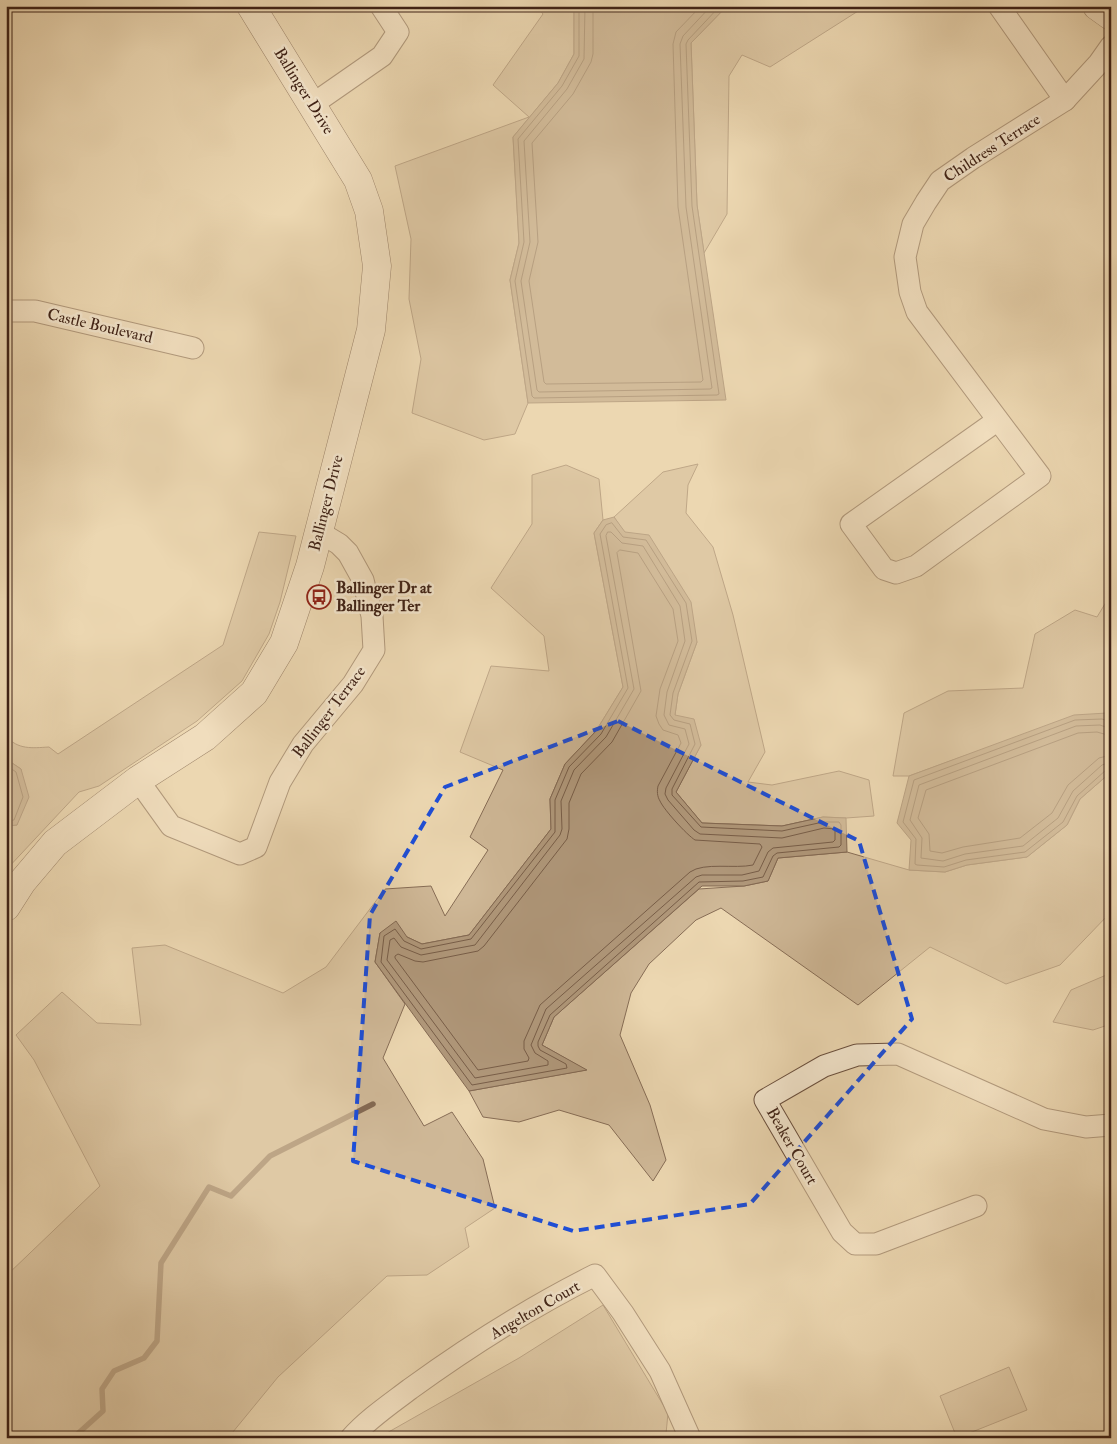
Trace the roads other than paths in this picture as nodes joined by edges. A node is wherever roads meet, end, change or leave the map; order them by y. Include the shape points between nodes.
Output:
1 (251, 6) edge
2 (381, 6) edge
3 (999, 6) edge
4 (1098, 6) edge
5 (1111, 16) edge
6 (1111, 46) edge
7 (1065, 100) junction
8 (313, 104) junction
9 (6, 311) edge
10 (193, 348) dead end
11 (998, 420) junction
12 (319, 532) junction
13 (138, 780) junction
14 (6, 907) edge
15 (1111, 1124) edge
16 (976, 1206) dead end
17 (686, 1437) edge
18 (351, 1438) edge

1 - 8 street, Ballinger Drive
2 - 8 street via 398,32 382,56
3 - 7 street
4 - 5 street
6 - 7 street, Childress Terrace
7 - 11 street, Childress Terrace via 940,181 913,224 905,257 910,292 917,312
8 - 12 street, Ballinger Drive via 358,180 369,211 377,266 371,330
9 - 10 street, Castle Boulevard via 35,311
11 - 11 street, Childress Terrace via 1040,476 916,566 896,573 884,569 851,524
12 - 13 street, Ballinger Drive via 284,643 254,692 205,737
12 - 13 street, Ballinger Terrace via 348,553 362,580 372,616 374,650 353,684 302,744 280,782 256,848 240,854 171,826
13 - 14 street, Ballinger Drive via 55,843
15 - 16 street, Beaker Court via 1086,1127 1044,1119 898,1054 857,1055 824,1066 765,1100 842,1232 856,1244 876,1244
17 - 18 street, Angelton Court via 660,1371 595,1275 449,1360 364,1424

